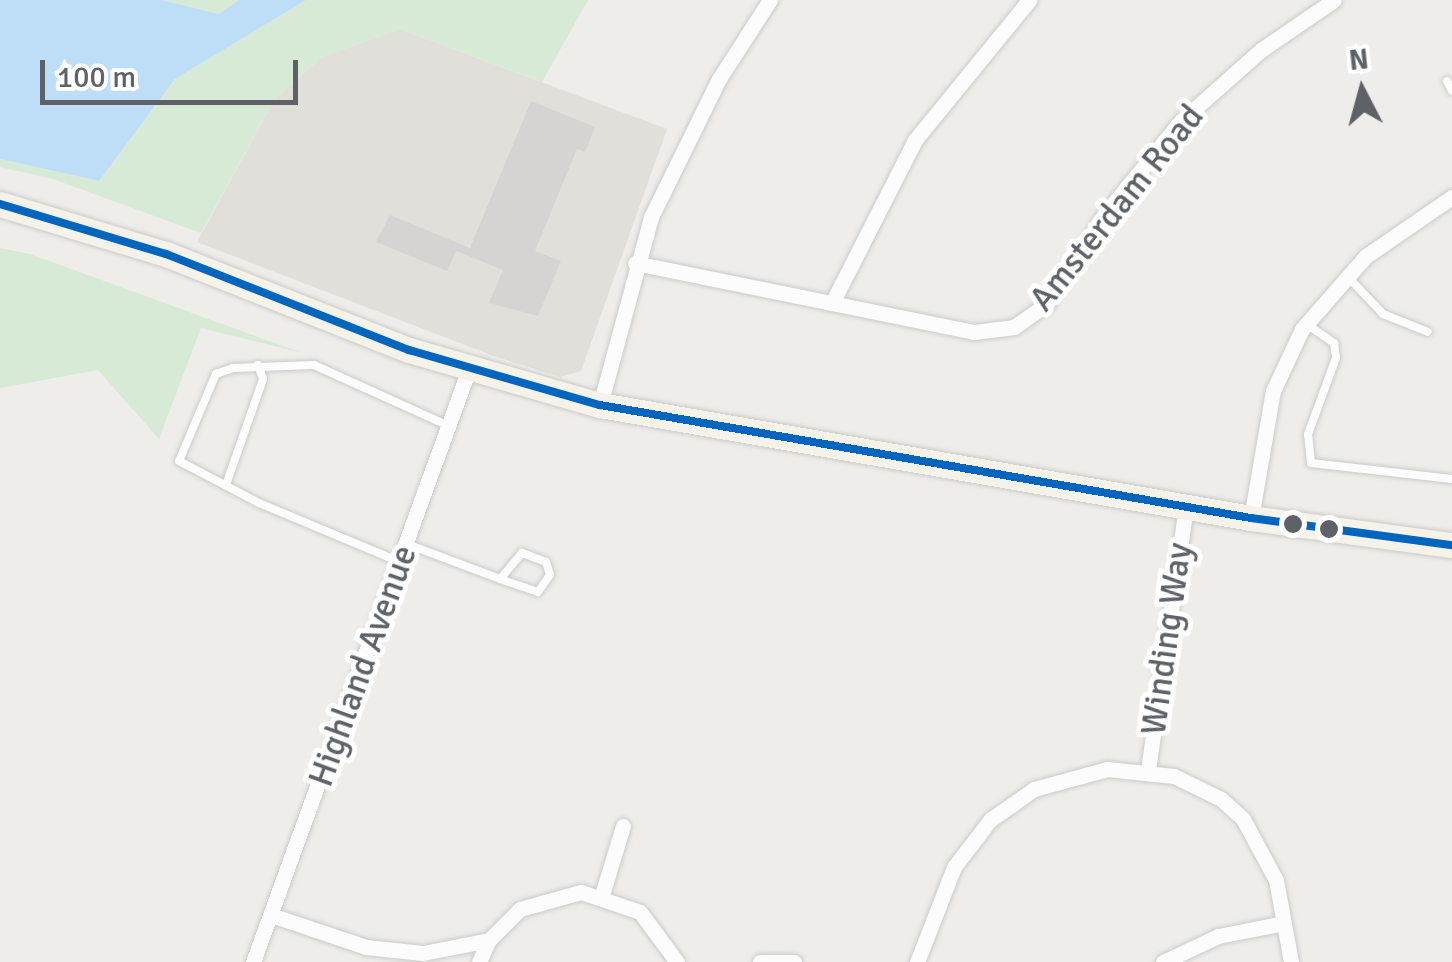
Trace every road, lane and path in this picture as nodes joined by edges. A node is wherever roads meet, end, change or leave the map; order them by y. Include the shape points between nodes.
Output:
1 (770, 0) edge
2 (1028, 0) edge
3 (1334, 0) edge
4 (1447, 81) dead end
5 (1452, 91) edge
6 (1452, 197) edge
7 (0, 204) edge
8 (635, 263) junction
9 (1346, 274) junction
10 (832, 303) junction
11 (1306, 324) junction
12 (1428, 332) dead end
13 (258, 365) junction
14 (468, 369) junction
15 (600, 404) junction
16 (449, 425) junction
17 (1452, 479) edge
18 (228, 482) junction
19 (1186, 507) junction
20 (1252, 518) junction
21 (407, 544) junction
22 (1452, 546) edge
23 (400, 562) junction
24 (500, 579) junction
25 (1148, 770) junction
26 (623, 826) dead end
27 (602, 895) junction
28 (271, 915) junction
29 (1284, 924) junction
30 (489, 940) junction
31 (253, 962) edge
32 (478, 962) edge
33 (677, 962) edge
34 (760, 962) edge
35 (794, 962) edge
36 (917, 962) edge
37 (1163, 962) edge
38 (1290, 962) edge

1 - 8 street via 682,149
2 - 10 street via 915,140
3 - 10 street, Amsterdam Road via 1261,50 1182,121 1032,317 974,332
4 - 5 lane
6 - 9 street
7 - 14 main road via 166,254
8 - 10 street, Amsterdam Road
8 - 15 street
9 - 11 street
9 - 12 lane via 1384,314
11 - 17 lane via 1334,343 1336,358 1308,434 1311,463
11 - 20 street via 1273,392
13 - 16 lane via 314,365
13 - 18 lane via 262,379
13 - 18 lane via 216,374 179,462
14 - 15 main road
14 - 16 street, Highland Avenue
15 - 19 main road
16 - 21 street, Highland Avenue
18 - 23 lane via 259,504
19 - 20 main road
19 - 25 street, Winding Way
20 - 22 main road
21 - 23 street, Highland Avenue
21 - 24 lane
23 - 28 street, Highland Avenue
24 - 24 lane via 538,592 550,575 546,562 522,553
25 - 29 street, Winding Way via 1199,785 1243,819 1269,859
25 - 36 street, Winding Way via 1058,779 990,820 954,867
26 - 27 street
27 - 30 street via 540,899
27 - 33 street via 640,912
28 - 30 street via 398,952
28 - 31 street, Highland Avenue
29 - 37 street via 1218,936
29 - 38 street, Winding Way
30 - 32 street
34 - 35 street

